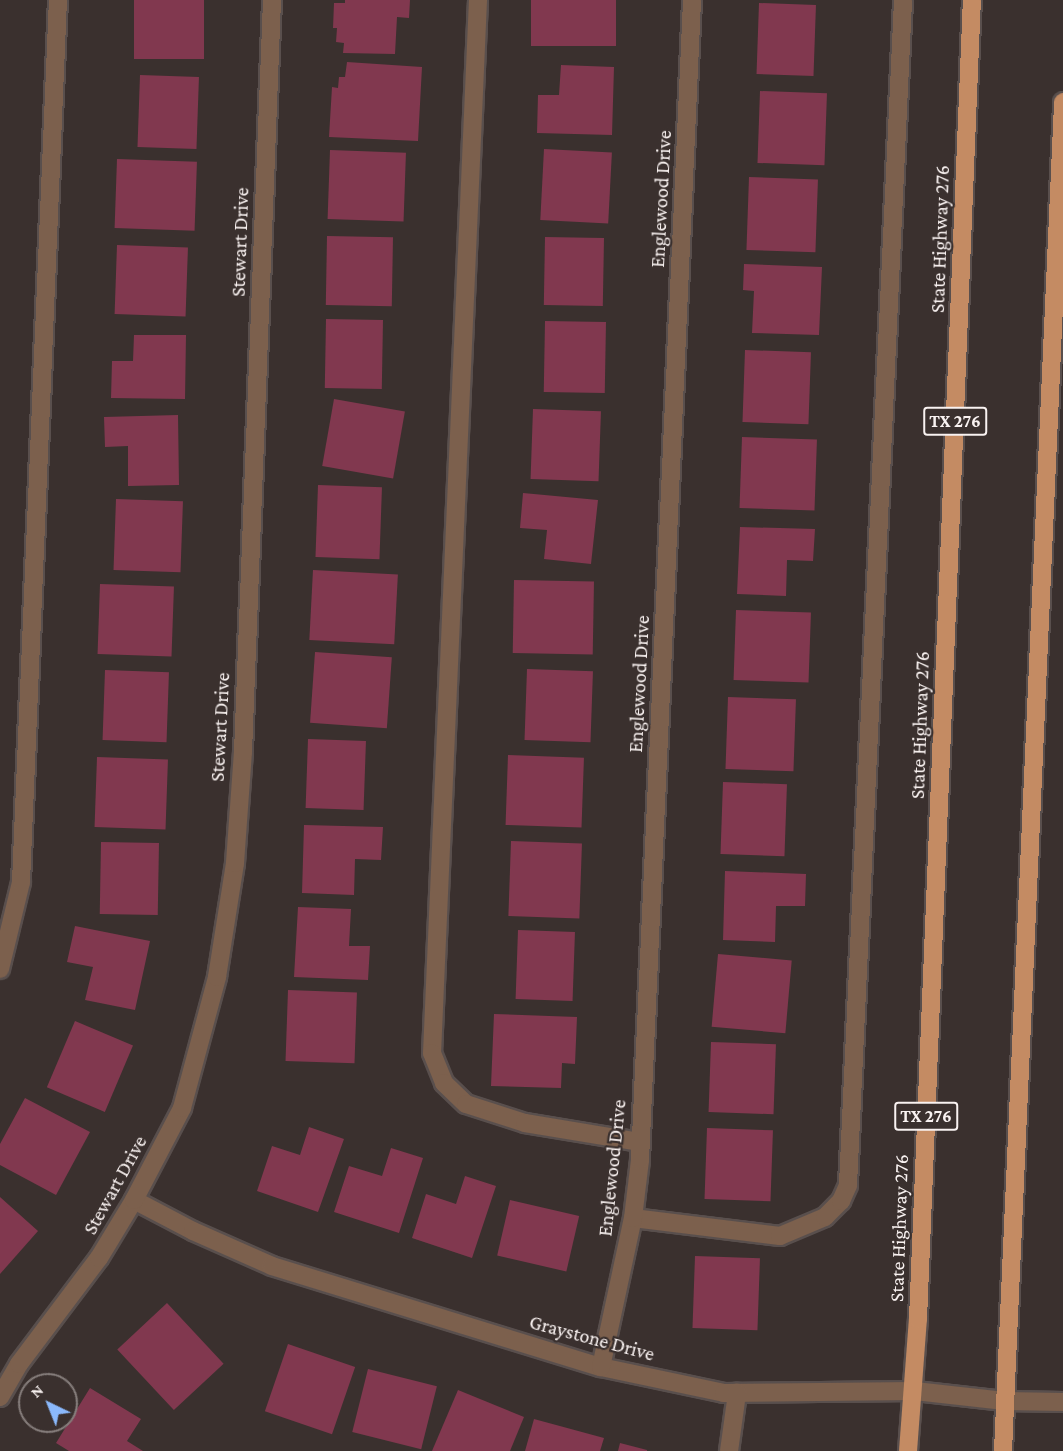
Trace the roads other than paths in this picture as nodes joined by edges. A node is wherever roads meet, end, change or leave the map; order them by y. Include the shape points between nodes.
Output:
1 (58, 0) edge
2 (272, 0) edge
3 (478, 0) edge
4 (692, 0) edge
5 (903, 0) edge
6 (972, 0) edge
7 (1063, 102) edge
8 (0, 969) edge
9 (640, 1142) junction
10 (134, 1200) junction
11 (633, 1218) junction
12 (601, 1367) junction
13 (915, 1391) junction
14 (737, 1393) junction
15 (0, 1397) edge
16 (1004, 1401) junction
17 (1063, 1402) edge
18 (729, 1451) edge
19 (908, 1451) edge
20 (1003, 1451) edge

1 - 8 street via 21,882
2 - 10 street, Stewart Drive via 243,752 235,863 217,977 182,1108
3 - 9 street via 432,1053 444,1083 466,1104 525,1123
4 - 9 street, Englewood Drive
5 - 11 street via 848,1185 841,1201 825,1217 780,1236
6 - 13 main road, State Highway 276 / TX 276
7 - 16 main road
9 - 11 street, Englewood Drive
10 - 12 street, Graystone Drive via 272,1266
10 - 15 street, Stewart Drive via 99,1257 19,1364
11 - 12 street, Englewood Drive
12 - 14 street, Graystone Drive
13 - 14 street, Graystone Drive
13 - 16 street, Graystone Drive
13 - 19 main road, State Highway 276 / TX 276
14 - 18 street
16 - 17 street, Graystone Drive
16 - 20 main road

